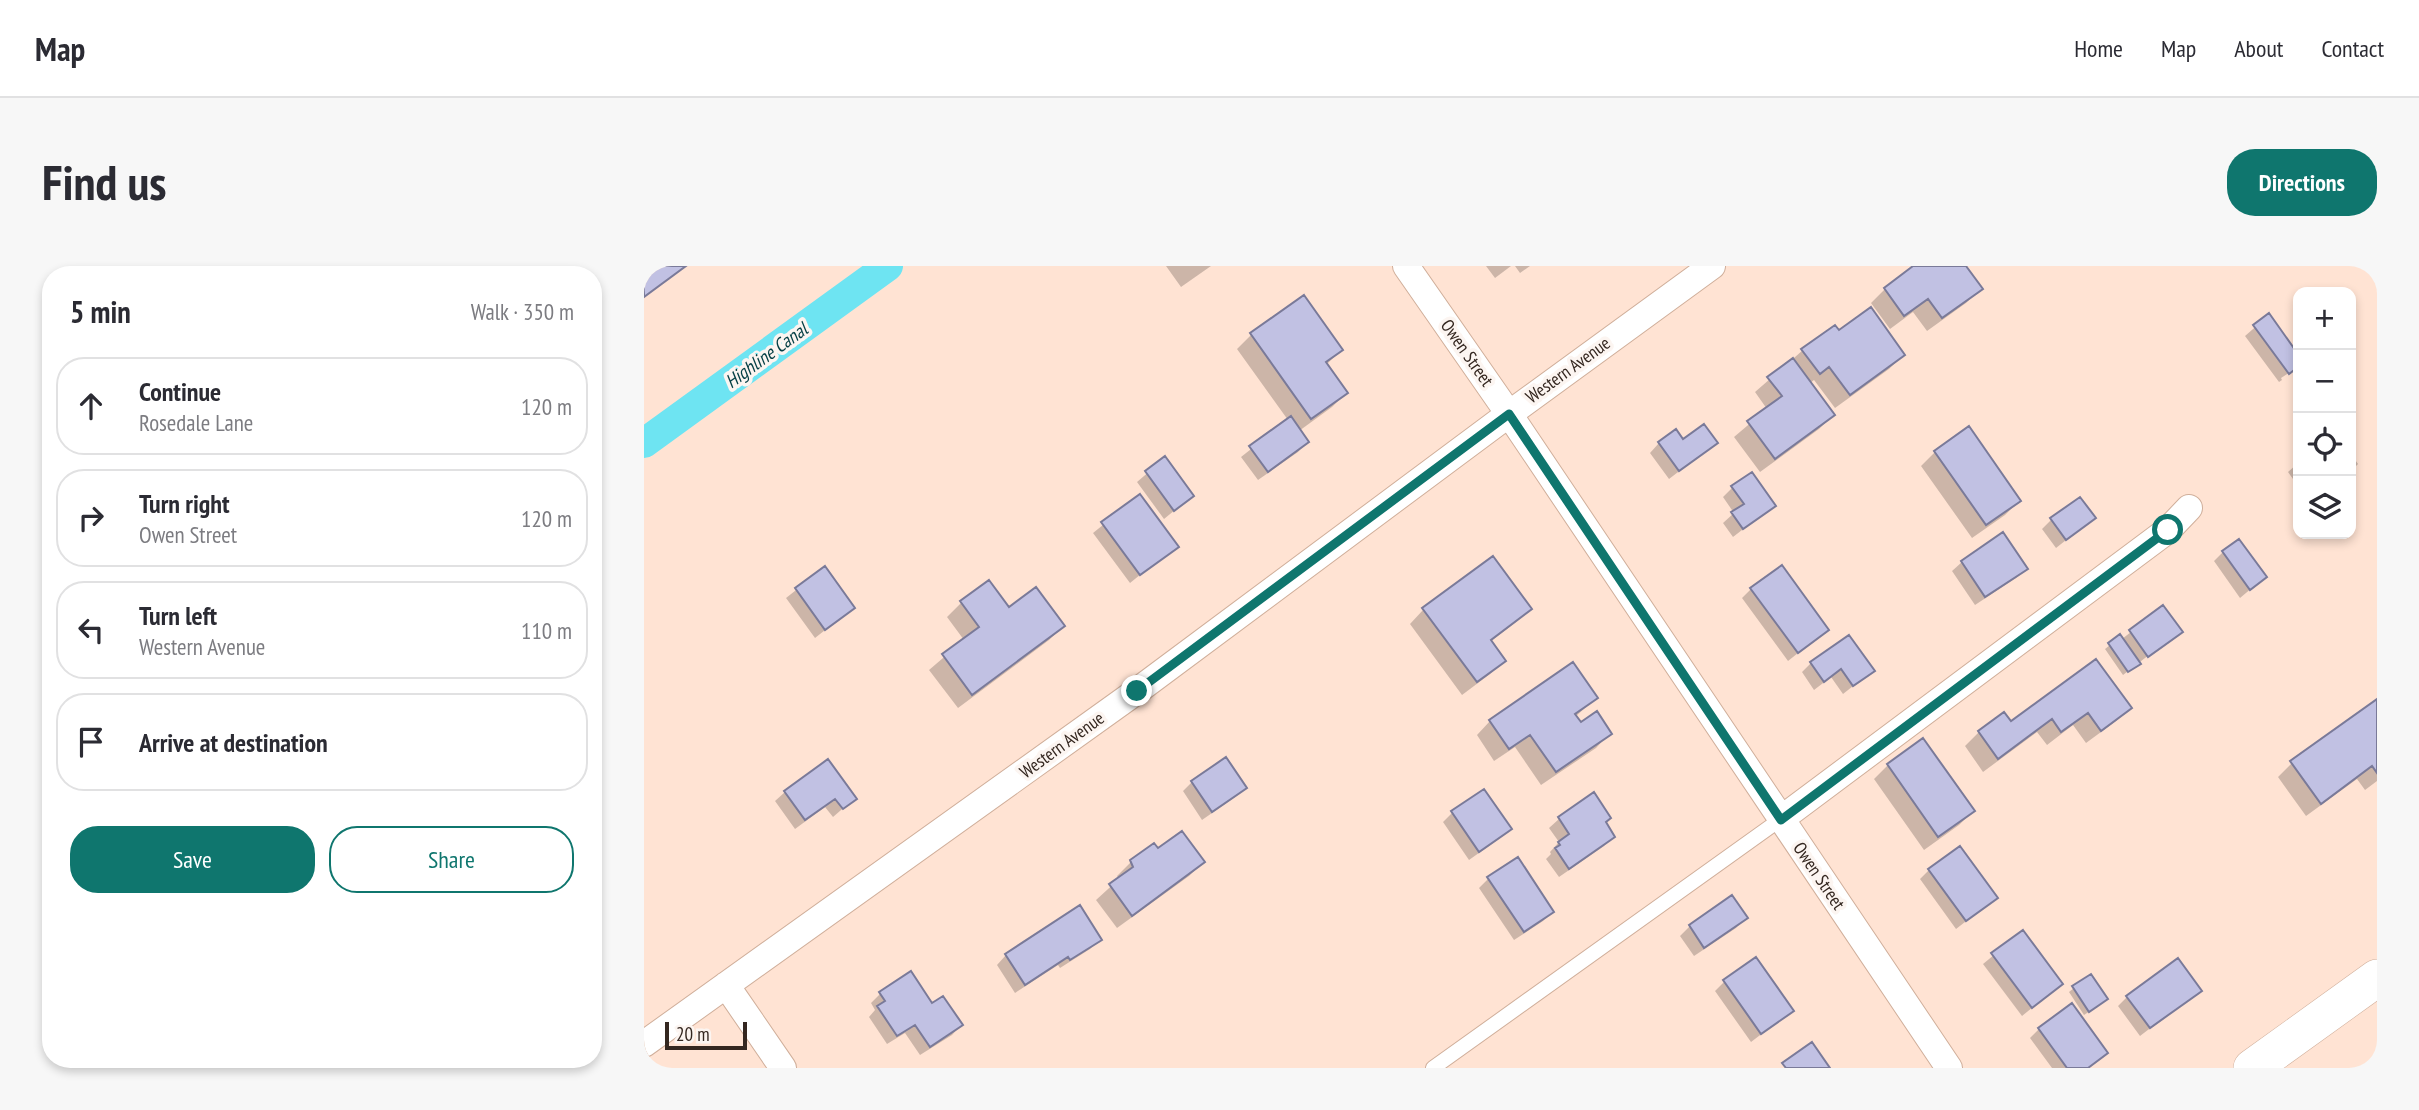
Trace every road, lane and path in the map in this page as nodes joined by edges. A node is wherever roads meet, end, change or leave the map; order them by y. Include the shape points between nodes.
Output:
1 (1406, 266) edge
2 (1712, 266) edge
3 (1509, 414) junction
4 (2189, 508) dead end
5 (1781, 820) junction
6 (2377, 978) edge
7 (726, 985) junction
8 (644, 1044) edge
9 (783, 1068) edge
10 (1433, 1068) edge
11 (1949, 1068) edge
12 (2252, 1068) edge

1 - 3 street, Owen Street
2 - 3 street, Western Avenue
3 - 5 street, Owen Street
3 - 7 street, Western Avenue via 1137,691
4 - 5 street via 2168,530
5 - 10 lane
5 - 11 street, Owen Street
6 - 12 street
7 - 8 street, Western Avenue
7 - 9 street

